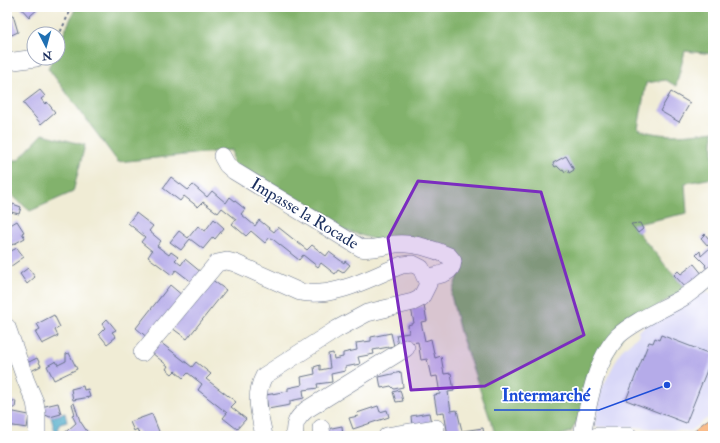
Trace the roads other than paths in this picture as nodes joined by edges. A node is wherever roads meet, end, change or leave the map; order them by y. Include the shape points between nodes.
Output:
1 (26, 59) edge
2 (7, 62) edge
3 (222, 156) dead end
4 (713, 274) edge
5 (426, 277) junction
6 (7, 326) edge
7 (406, 348) dead end
8 (142, 353) dead end
9 (436, 428) dead end
10 (713, 429) edge
11 (37, 436) edge
12 (264, 436) edge
13 (295, 436) edge
14 (387, 436) edge
15 (582, 436) edge
16 (598, 436) edge
17 (629, 436) edge
18 (704, 436) edge

1 - 2 street
3 - 5 street, Impasse la Rocade via 234,171 361,248 408,244 449,256 453,261 448,272
4 - 15 street via 683,297 649,315 618,336 602,361 593,385
5 - 8 street via 421,268 413,264 402,265 334,292 311,294 300,292 235,263 217,263
5 - 12 street via 428,284 421,298 367,313 337,329 264,376 258,387 258,402
6 - 11 street via 35,402
7 - 13 street via 301,414 297,418
9 - 14 street
10 - 18 main road
16 - 17 street

